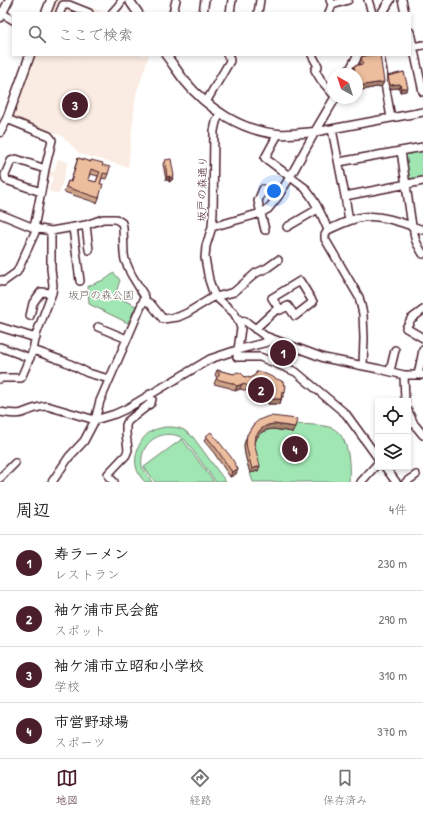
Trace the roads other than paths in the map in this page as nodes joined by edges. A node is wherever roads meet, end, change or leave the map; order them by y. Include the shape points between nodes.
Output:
1 (9, 0) edge
2 (51, 0) edge
3 (122, 0) edge
4 (176, 0) edge
5 (205, 0) edge
6 (232, 0) edge
7 (260, 0) edge
8 (348, 0) edge
9 (368, 0) edge
10 (390, 0) edge
11 (402, 0) edge
12 (331, 3) edge
13 (46, 12) edge
14 (60, 12) dead end
15 (86, 12) edge
16 (113, 12) edge
17 (137, 12) edge
18 (173, 12) edge
19 (203, 12) edge
20 (230, 12) edge
21 (258, 12) edge
22 (372, 12) edge
23 (383, 12) edge
24 (405, 12) edge
25 (1, 15) edge
26 (12, 20) edge
27 (411, 37) edge
28 (423, 45) edge
29 (413, 47) junction
30 (30, 56) edge
31 (167, 56) edge
32 (229, 56) edge
33 (313, 56) edge
34 (357, 56) edge
35 (380, 56) edge
36 (351, 68) edge
37 (422, 76) edge
38 (327, 87) edge
39 (423, 92) edge
40 (206, 102) junction
41 (331, 104) edge
42 (423, 112) edge
43 (220, 113) junction
44 (391, 118) junction
45 (7, 119) junction
46 (332, 129) junction
47 (0, 132) edge
48 (315, 132) junction
49 (278, 134) junction
50 (423, 147) edge
51 (401, 151) junction
52 (339, 162) junction
53 (45, 169) junction
54 (290, 177) junction
55 (423, 181) edge
56 (405, 185) junction
57 (263, 189) dead end
58 (41, 192) junction
59 (345, 196) junction
60 (318, 209) junction
61 (260, 213) junction
62 (0, 215) edge
63 (349, 221) junction
64 (86, 225) junction
65 (413, 226) junction
66 (212, 227) junction
67 (287, 227) dead end
68 (35, 228) junction
69 (73, 228) junction
70 (265, 230) dead end
71 (328, 230) junction
72 (423, 230) edge
73 (50, 231) junction
74 (89, 250) dead end
75 (423, 254) edge
76 (278, 260) dead end
77 (0, 280) edge
78 (80, 281) dead end
79 (52, 293) junction
80 (215, 296) junction
81 (144, 300) junction
82 (279, 308) junction
83 (423, 310) edge
84 (30, 316) dead end
85 (238, 320) junction
86 (0, 327) edge
87 (98, 327) dead end
88 (255, 329) junction
89 (36, 338) junction
90 (423, 338) edge
91 (127, 339) junction
92 (275, 340) junction
93 (0, 347) edge
94 (33, 350) junction
95 (237, 350) junction
96 (395, 350) dead end
97 (423, 353) edge
98 (30, 358) junction
99 (362, 366) junction
100 (390, 371) junction
101 (404, 375) junction
102 (420, 375) edge
103 (0, 378) edge
104 (109, 379) junction
105 (150, 394) junction
106 (405, 398) edge
107 (0, 412) edge
108 (411, 418) edge
109 (95, 420) junction
110 (423, 435) edge
111 (375, 454) edge
112 (15, 464) dead end
113 (375, 466) edge
114 (387, 470) edge
115 (416, 476) dead end
116 (0, 478) edge
117 (52, 482) edge
118 (114, 482) edge
119 (361, 482) edge
120 (395, 482) edge
121 (406, 482) edge

1 - 25 street
2 - 13 main road
3 - 16 street
3 - 17 main road
4 - 18 street
5 - 19 street
6 - 20 street
7 - 21 street
8 - 12 street
9 - 22 street
10 - 23 main road
11 - 24 street
14 - 15 street via 63,5 68,5
25 - 26 street
27 - 29 street
28 - 29 street
29 - 37 street
30 - 45 main road
31 - 40 main road via 184,80
32 - 40 street via 230,61
33 - 38 street via 318,66 314,70
34 - 36 main road
35 - 44 street
37 - 39 street
40 - 43 main road
41 - 48 main road
42 - 44 street
43 - 49 main road via 248,127
43 - 66 street, 坂戸の森通り via 214,131
44 - 46 street
45 - 47 main road
45 - 53 street via 49,136 52,140
46 - 48 street
46 - 52 street
48 - 49 main road
48 - 54 street
49 - 54 street via 265,158
50 - 51 street
51 - 52 street
51 - 56 street
52 - 59 street
53 - 58 street
53 - 58 street via 16,159 11,161 5,175 6,180
54 - 60 street via 305,188
54 - 61 street via 268,209
55 - 56 street
56 - 59 street
56 - 65 street
57 - 61 street via 258,200
58 - 68 street
59 - 63 street
60 - 67 street
60 - 71 street
61 - 66 street
61 - 70 street
62 - 68 street
63 - 65 street via 363,217 378,217
63 - 71 street
64 - 69 street
64 - 74 street
64 - 81 street via 103,219 116,219 122,223 125,260 145,297
65 - 72 street
65 - 75 street via 415,240
66 - 80 street, 坂戸の森通り via 205,258
68 - 73 street
68 - 77 street via 17,272 3,282
69 - 73 street
69 - 78 street
71 - 99 street via 325,239 362,306
73 - 79 street
76 - 80 street via 256,273 234,292
79 - 84 street via 41,292 33,303
79 - 89 street
80 - 81 street via 178,317 163,319
80 - 85 street, 坂戸の森通り
81 - 91 street
82 - 82 street via 280,310 288,306 295,316 313,302 300,281 272,298
82 - 88 street
83 - 90 street via 411,319 406,328
85 - 88 street
85 - 95 street via 241,328
86 - 89 street
87 - 91 street
88 - 92 street
89 - 94 street
91 - 104 street
92 - 95 street
92 - 99 street via 324,358
93 - 98 street
94 - 98 street
94 - 104 street
95 - 105 street via 210,359
95 - 111 street via 237,357 260,357 296,372 346,414
96 - 100 street
97 - 102 street
98 - 103 street via 21,378
99 - 100 street
100 - 101 street
101 - 102 street
101 - 106 street
104 - 109 street
105 - 109 street via 116,414
105 - 118 street via 151,403 128,421 128,450 108,474
107 - 109 street via 14,414 47,406
108 - 110 street
109 - 117 street via 84,441
112 - 116 street
113 - 119 street
114 - 120 street
115 - 121 street

